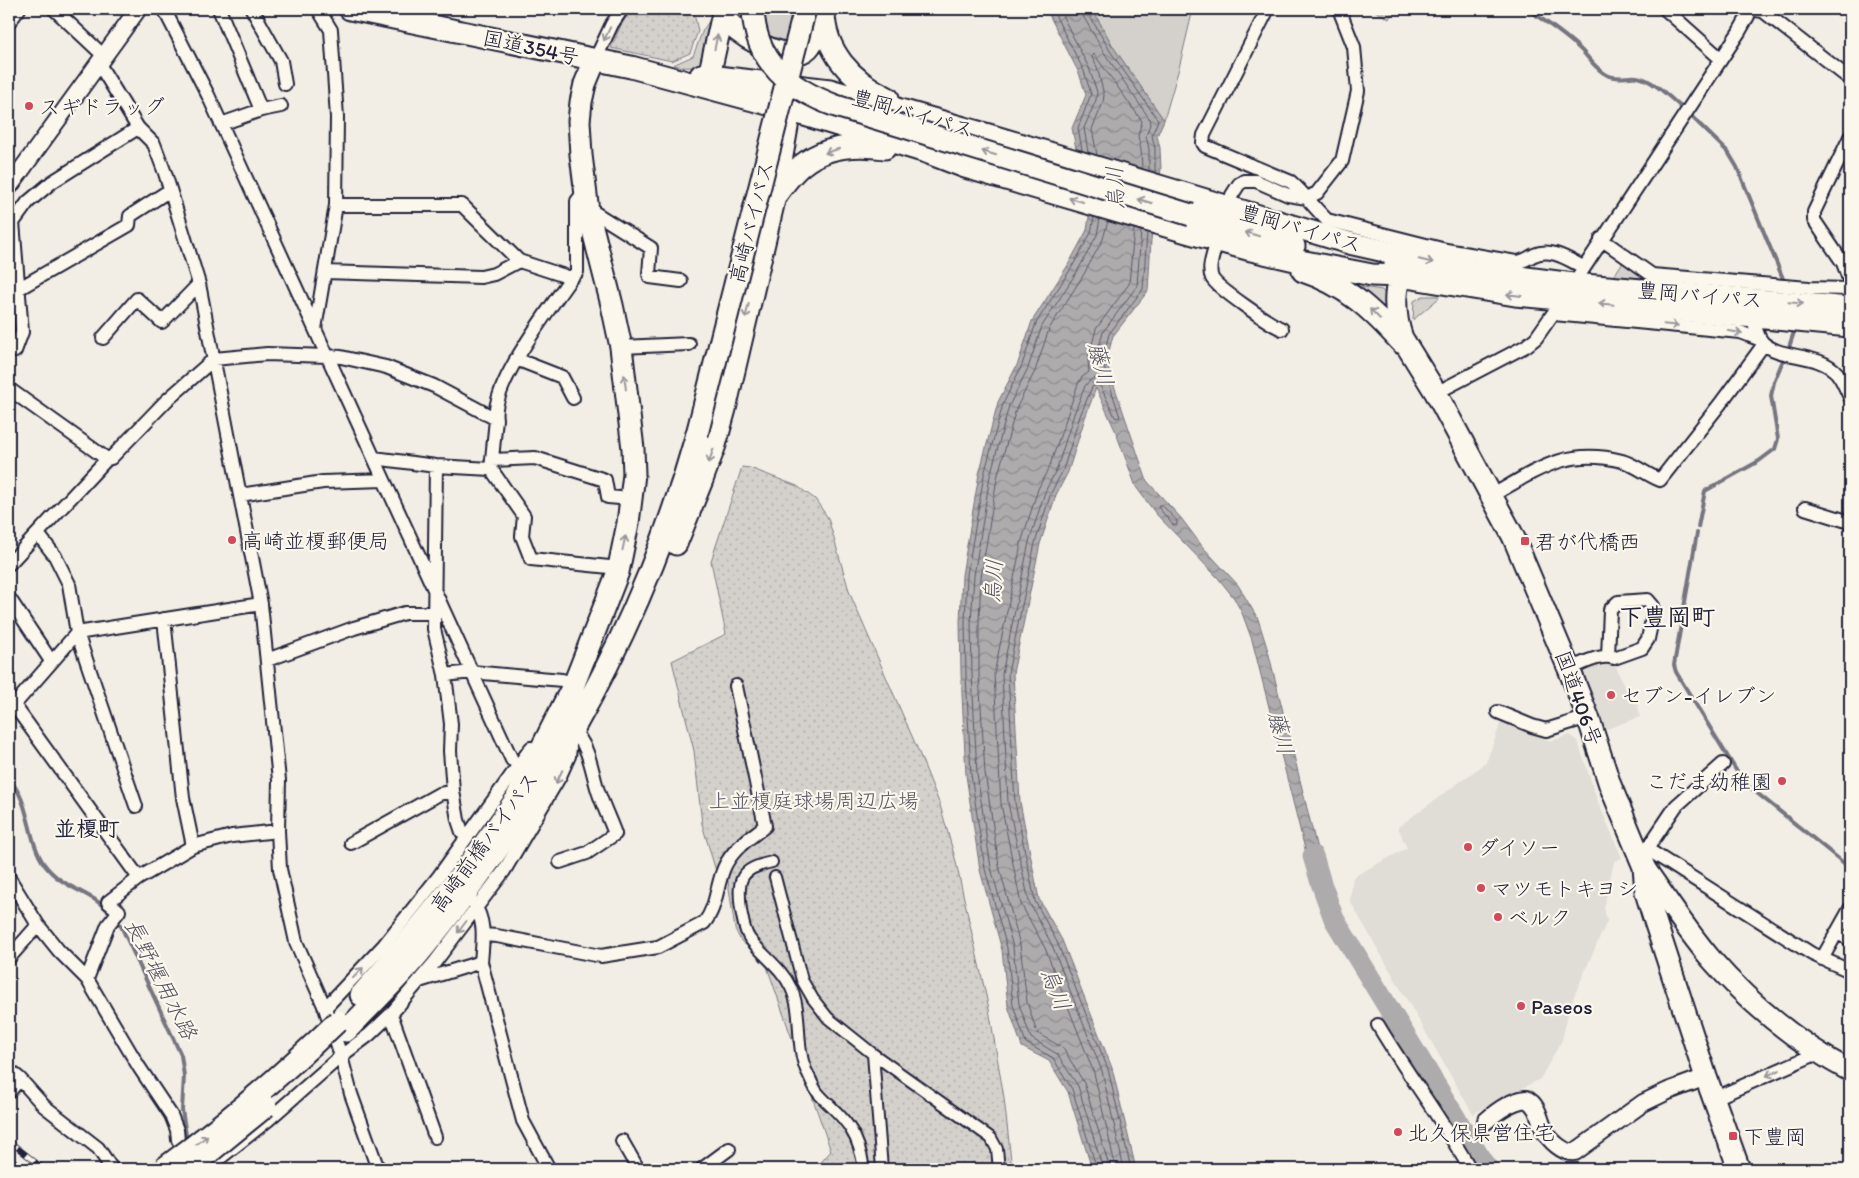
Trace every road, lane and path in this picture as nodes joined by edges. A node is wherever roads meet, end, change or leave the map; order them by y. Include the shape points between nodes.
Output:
1 (19, 9) edge
2 (54, 9) edge
3 (138, 9) edge
4 (164, 9) edge
5 (219, 9) edge
6 (252, 9) edge
7 (318, 9) edge
8 (350, 9) edge
9 (622, 9) edge
10 (753, 9) edge
11 (795, 9) edge
12 (805, 9) edge
13 (822, 9) edge
14 (1268, 9) edge
15 (1339, 9) edge
16 (1665, 9) edge
17 (1749, 9) edge
18 (722, 10) edge
19 (422, 16) edge
20 (9, 22) edge
21 (832, 24) edge
22 (1721, 59) junction
23 (101, 60) junction
24 (595, 60) junction
25 (631, 67) junction
26 (709, 76) junction
27 (1850, 79) edge
28 (765, 82) junction
29 (285, 84) dead end
30 (281, 106) dead end
31 (783, 108) junction
32 (261, 110) junction
33 (221, 124) junction
34 (138, 128) junction
35 (990, 135) junction
36 (1850, 136) edge
37 (965, 167) junction
38 (9, 187) edge
39 (170, 190) junction
40 (585, 190) junction
41 (1232, 195) dead end
42 (775, 196) junction
43 (1307, 198) junction
44 (336, 205) junction
45 (588, 212) junction
46 (1192, 215) junction
47 (11, 225) edge
48 (1601, 239) junction
49 (1247, 249) junction
50 (1214, 251) dead end
51 (1380, 251) junction
52 (519, 261) junction
53 (1847, 262) edge
54 (325, 272) junction
55 (1400, 276) junction
56 (571, 278) junction
57 (681, 281) dead end
58 (198, 284) junction
59 (1850, 284) edge
60 (18, 289) junction
61 (1568, 292) junction
62 (1850, 308) edge
63 (1752, 317) junction
64 (1850, 326) edge
65 (315, 329) junction
66 (1282, 329) dead end
67 (103, 338) dead end
68 (1762, 342) junction
69 (689, 344) dead end
70 (621, 347) junction
71 (1406, 347) junction
72 (15, 351) dead end
73 (327, 356) junction
74 (516, 359) junction
75 (214, 360) junction
76 (9, 389) edge
77 (1436, 393) junction
78 (1850, 397) edge
79 (574, 398) dead end
80 (496, 419) junction
81 (691, 433) junction
82 (374, 458) junction
83 (107, 459) junction
84 (492, 464) junction
85 (436, 466) junction
86 (384, 480) junction
87 (240, 495) junction
88 (1493, 495) junction
89 (631, 499) junction
90 (1805, 508) dead end
91 (1850, 522) edge
92 (38, 534) junction
93 (9, 564) edge
94 (627, 570) junction
95 (434, 586) junction
96 (9, 598) edge
97 (261, 604) junction
98 (434, 613) junction
99 (164, 619) junction
100 (77, 633) junction
101 (623, 634) junction
102 (1608, 656) junction
103 (267, 660) junction
104 (51, 661) junction
105 (1570, 669) junction
106 (472, 672) junction
107 (445, 675) junction
108 (574, 684) junction
109 (736, 686) dead end
110 (1498, 712) dead end
111 (1588, 717) junction
112 (574, 730) junction
113 (512, 760) dead end
114 (1723, 764) dead end
115 (453, 790) junction
116 (517, 797) junction
117 (136, 806) dead end
118 (278, 831) junction
119 (466, 838) junction
120 (351, 843) dead end
121 (193, 846) junction
122 (1643, 856) junction
123 (560, 862) dead end
124 (772, 862) dead end
125 (139, 878) junction
126 (775, 878) dead end
127 (9, 879) edge
128 (474, 905) junction
129 (1850, 909) edge
130 (38, 925) junction
131 (1836, 933) junction
132 (483, 935) junction
133 (1850, 939) edge
134 (9, 958) edge
135 (1822, 959) junction
136 (481, 962) junction
137 (1850, 972) edge
138 (87, 979) junction
139 (419, 981) junction
140 (391, 1014) junction
141 (336, 1020) junction
142 (1378, 1025) dead end
143 (1818, 1053) junction
144 (874, 1054) junction
145 (341, 1056) junction
146 (9, 1070) edge
147 (1850, 1071) edge
148 (1706, 1077) junction
149 (20, 1079) junction
150 (9, 1092) edge
151 (1714, 1098) junction
152 (1486, 1121) dead end
153 (435, 1137) dead end
154 (178, 1140) dead end
155 (622, 1142) dead end
156 (729, 1149) dead end
157 (9, 1164) edge
158 (201, 1168) edge
159 (15, 1169) edge
160 (112, 1169) edge
161 (163, 1169) edge
162 (378, 1169) edge
163 (548, 1169) edge
164 (638, 1169) edge
165 (702, 1169) edge
166 (864, 1169) edge
167 (882, 1169) edge
168 (999, 1169) edge
169 (1470, 1169) edge
170 (1739, 1169) edge

1 - 20 street
2 - 23 street
3 - 23 street
4 - 33 street
5 - 32 street
6 - 29 street via 281,61
7 - 44 street via 331,30 337,117
8 - 19 highway, 国道354号
9 -> 24 street
46 -> 10 highway, bridge via 811,96 780,74 769,61 758,40
11 - 81 highway, 高崎バイパス
12 - 81 highway, 高崎バイパス, bridge
13 - 18 highway via 811,44 797,53 778,52 752,40 731,26
13 - 21 highway
14 - 43 street via 1203,142 1205,146 1291,182
15 - 43 street via 1354,46 1358,91 1342,161 1317,193
16 - 22 street
17 - 22 street via 1748,16
17 - 27 street via 1763,11
26 -> 18 highway
19 - 24 highway, 国道354号
21 - 35 highway via 840,61 867,87 893,100
22 - 48 street
23 - 34 street
23 - 38 street
24 - 25 highway, 国道354号
24 - 40 highway via 585,84 579,121
25 - 26 highway, 豊岡バイパス
25 - 31 highway
26 - 28 highway, 豊岡バイパス
26 - 31 highway via 721,85 750,93
28 - 31 highway via 783,98
28 - 35 highway, 豊岡バイパス via 822,89
30 - 32 street
31 - 37 highway, 豊岡バイパス
31 - 42 highway
32 - 33 street
33 - 65 street
34 - 39 street via 154,144
34 - 47 street via 52,182 28,202
35 - 46 highway, 豊岡バイパス
36 - 53 street via 1814,212 1814,220
37 -> 42 highway via 904,152 850,146 814,157 800,166
46 -> 37 highway, 豊岡バイパス
39 - 58 street
39 - 60 street via 130,216 129,225
40 - 45 highway
40 - 56 street via 577,201 577,272
41 - 43 street via 1239,184 1250,181 1288,195
42 -> 101 highway via 715,445 662,574 643,609
43 - 61 street via 1327,220 1404,241 1516,262 1540,253 1559,254
44 - 52 street via 462,204
44 - 54 street
45 - 57 street via 597,214 651,248 649,276
45 - 70 highway
46 - 49 highway, 豊岡バイパス
46 - 51 highway, 豊岡バイパス
55 -> 46 highway
47 - 60 street
48 - 59 street via 1652,275 1808,288 1847,289
48 - 61 street
49 - 55 highway, 豊岡バイパス via 1372,275
71 -> 49 highway via 1370,308 1340,287
50 - 66 street via 1210,265 1212,279
51 - 55 highway via 1391,260
51 -> 61 highway, 豊岡バイパス
52 - 54 street via 481,277
52 - 56 street
53 - 59 street
54 - 65 street
61 -> 55 highway, 豊岡バイパス via 1480,290
55 - 71 highway, 国道406号 via 1396,312
56 - 74 street
58 - 67 street via 162,322 137,300
58 - 75 street
60 - 72 street via 22,332
61 -> 62 highway, 豊岡バイパス
63 -> 61 highway, 豊岡バイパス
61 -> 68 street via 1740,332
61 - 77 street via 1536,338 1526,346
63 - 64 highway, 豊岡バイパス
63 - 68 street
65 - 73 street
68 - 78 street via 1780,351 1825,364 1836,372
68 - 88 street via 1720,404 1660,480 1621,461 1568,458 1545,465
69 - 70 street
89 -> 70 highway via 633,449
71 - 77 highway, 国道406号
73 - 75 street via 267,354
73 - 80 street via 386,367 434,386
73 - 82 street
74 - 79 street via 562,377
74 - 80 street via 500,390
75 - 83 street via 166,401
75 - 87 street
76 - 83 street
77 - 88 highway, 国道406号
80 - 84 street
81 - 94 highway, 高崎前橋バイパス via 649,540
81 - 101 highway, 高崎前橋バイパス via 668,527
82 - 85 street
82 - 86 street
83 - 92 street
84 - 85 street
84 - 89 street via 535,458 605,480 608,497
84 - 94 street via 524,516 522,536 530,559
85 - 95 street
86 - 87 street via 322,482
86 - 95 street
87 - 97 street
88 - 105 highway, 国道406号
94 -> 89 highway
90 - 91 street
92 - 93 street
92 - 100 street via 55,556 69,584
94 - 108 highway
94 - 116 highway, 高崎前橋バイパス via 619,617 576,704 539,767
95 - 98 street
95 - 106 street
96 - 104 street
97 - 99 street
97 - 103 street
98 - 103 street via 405,613
98 - 107 street via 434,629
99 - 100 street
99 - 121 street via 183,798
100 - 104 street
100 - 117 street
101 - 112 highway, 高崎前橋バイパス
102 - 102 street via 1614,658 1645,644 1654,610 1648,600 1618,602 1610,610
102 - 105 street
103 - 118 street via 279,780
104 - 125 street via 14,705
105 - 111 highway, 国道406号
106 - 107 street
106 - 108 street via 562,680
106 - 113 street
107 - 115 street via 451,724
108 - 116 highway
108 - 119 street via 522,764
109 - 132 street via 765,826 729,858 714,904 704,923 658,947 601,956
110 - 111 street via 1546,730
111 - 122 highway, 国道406号 via 1610,786
112 - 123 street via 588,753 615,834 587,853
112 -> 128 street via 569,756 549,797 504,871
112 - 141 highway, 高崎前橋バイパス via 513,828 432,938
114 - 122 street via 1676,806
115 - 119 street via 458,820
115 - 120 street via 439,794
116 - 141 highway, 高崎前橋バイパス via 444,900
118 - 121 street via 232,836
118 - 141 street via 280,869 296,942
141 -> 119 street via 384,946 443,879
121 - 125 street
122 - 135 street
122 - 143 main road via 1689,931 1723,972 1760,1009
122 - 148 highway, 国道406号 via 1646,892
124 - 166 street via 756,866 741,880 738,891 744,925 748,937 786,978 792,990 805,1067 818,1093 852,1130
125 - 138 street via 108,902 114,917
126 - 144 street via 797,964 806,986 828,1018
127 - 130 street
128 - 132 street via 483,925
128 -> 139 street
129 - 131 street
130 - 134 street
130 - 138 street
131 - 133 street
131 - 135 street
132 - 136 street
135 - 137 street
136 - 139 street
136 - 163 street via 523,1121
138 - 154 street via 171,1115
139 - 140 street
140 - 145 street
140 - 153 street
141 - 145 street
141 - 158 highway, 高崎前橋バイパス, bridge via 276,1097
161 -> 141 highway, 高崎前橋バイパス, bridge via 300,1057
142 - 169 street
143 - 147 main road
143 -> 151 street
144 - 167 street
144 - 168 street via 991,1138 997,1149
145 - 158 street via 268,1120
145 - 162 street
146 - 149 street
148 - 151 highway, 国道406号
148 - 152 street via 1642,1103 1575,1152 1563,1150 1546,1133 1534,1104 1526,1100 1494,1113
149 - 150 street
149 - 160 street via 44,1106 98,1148
151 - 170 highway, 国道406号
155 - 164 street
156 - 165 street
157 - 159 street

